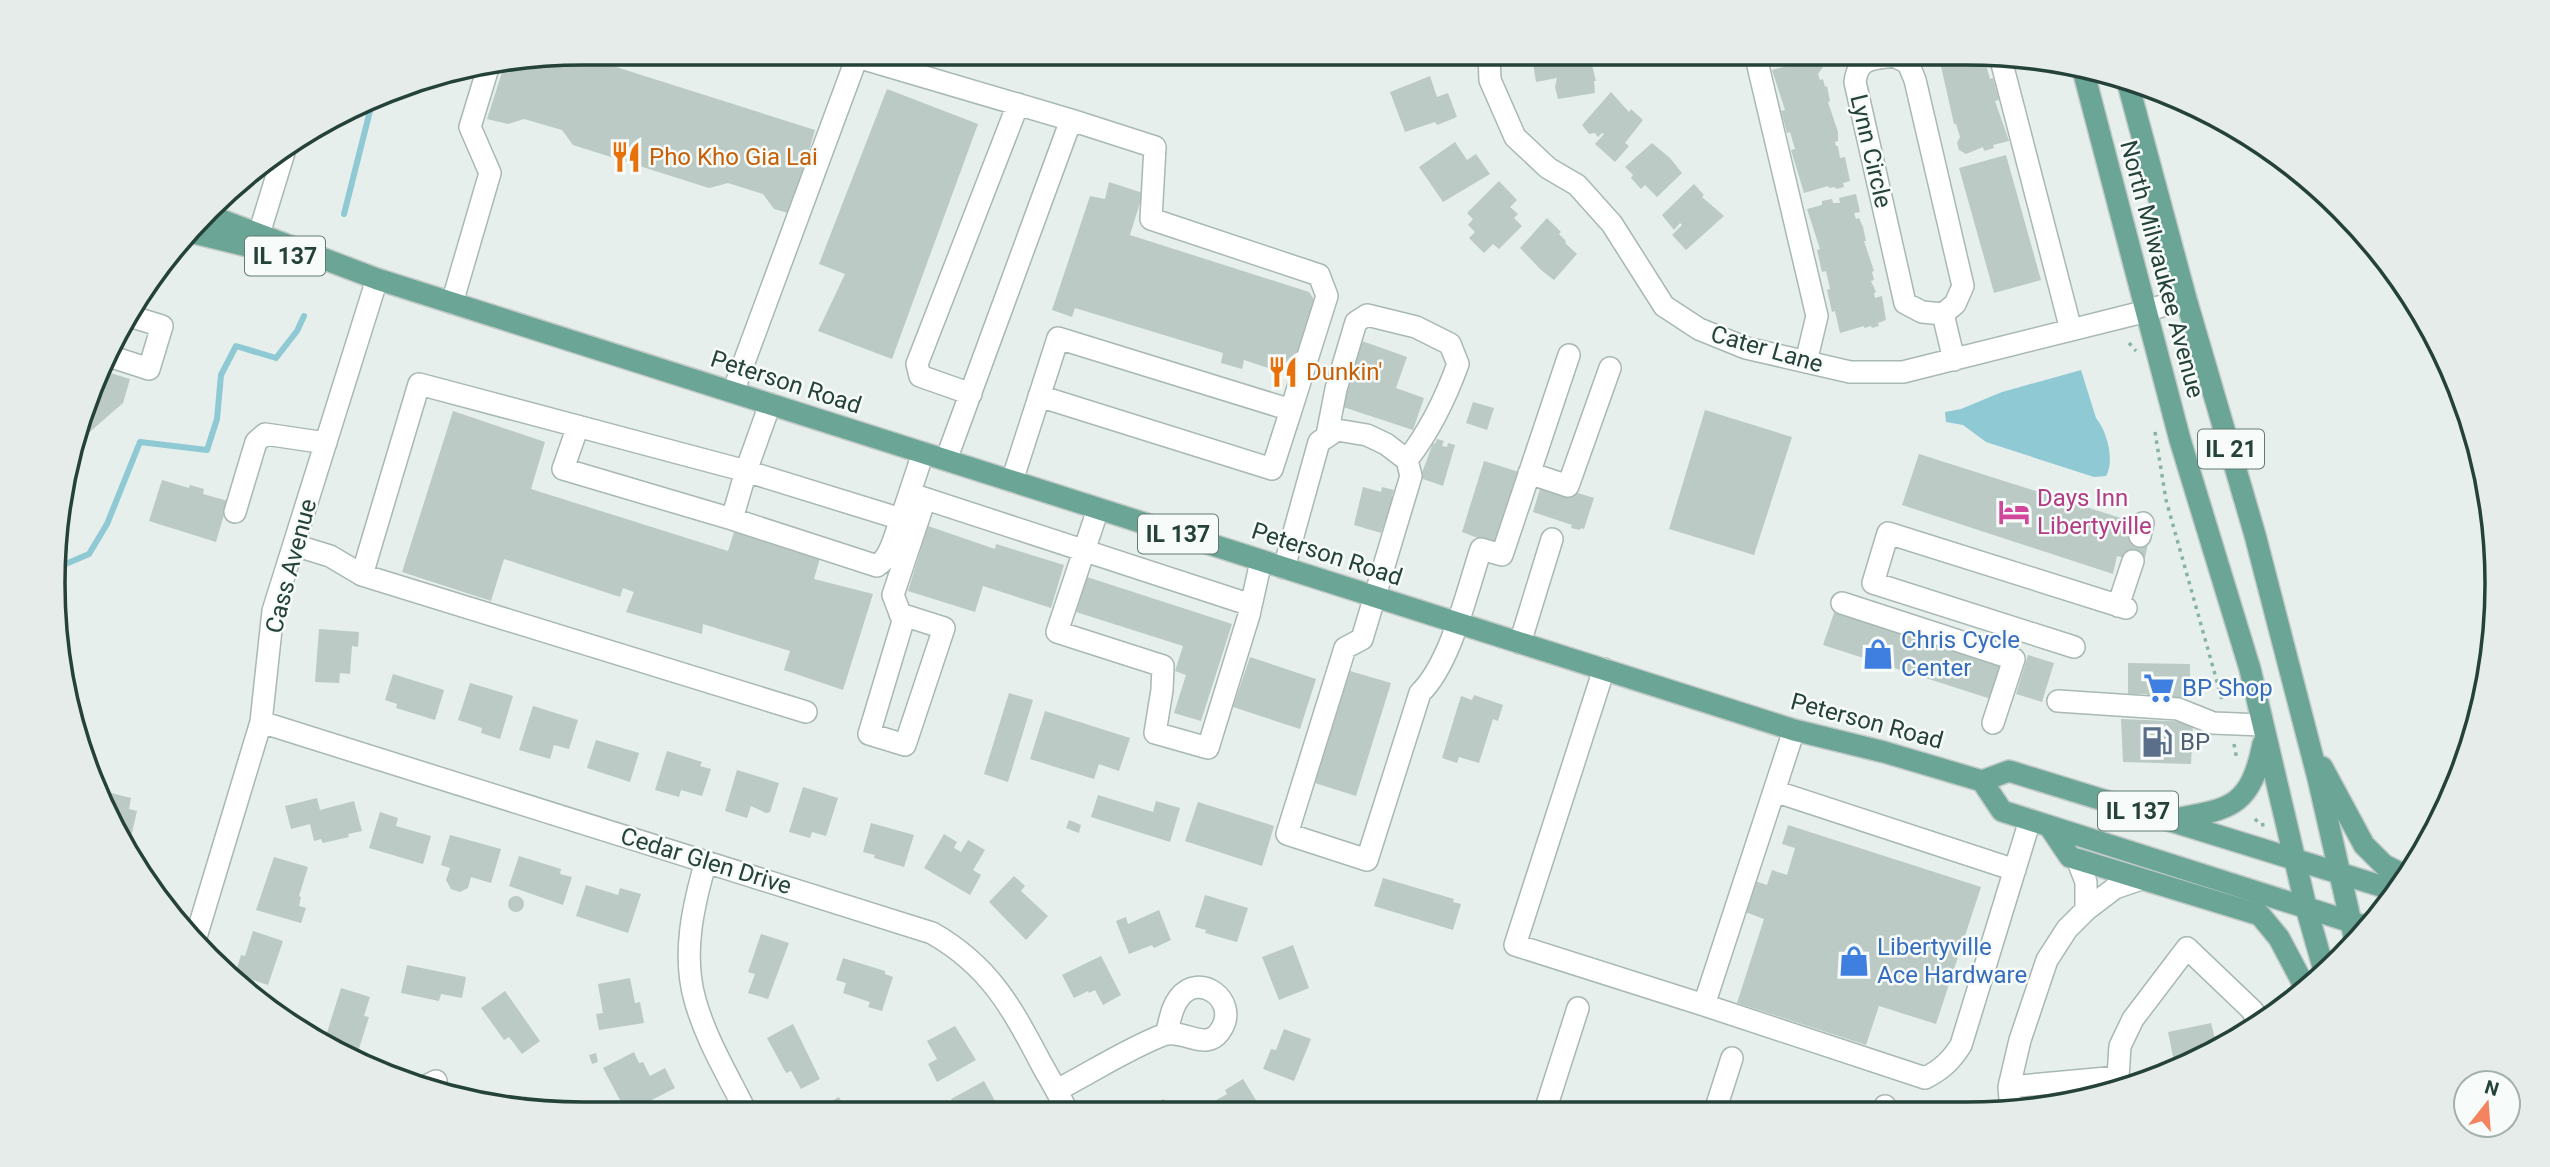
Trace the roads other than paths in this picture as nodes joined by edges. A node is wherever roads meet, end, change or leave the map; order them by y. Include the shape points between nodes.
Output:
1 (847, 65) edge
2 (884, 65) edge
3 (1489, 65) edge
4 (1758, 65) edge
5 (1862, 65) edge
6 (1909, 65) edge
7 (2003, 66) edge
8 (486, 74) edge
9 (2085, 79) edge
10 (2129, 91) edge
11 (1018, 104) junction
12 (1071, 120) junction
13 (281, 162) edge
14 (216, 218) edge
15 (200, 234) edge
16 (260, 234) junction
17 (377, 279) junction
18 (2186, 299) junction
19 (452, 303) junction
20 (2146, 311) junction
21 (1943, 314) junction
22 (137, 318) edge
23 (2071, 330) junction
24 (1569, 355) dead end
25 (116, 358) edge
26 (1954, 360) junction
27 (1806, 362) junction
28 (1611, 368) dead end
29 (733, 392) junction
30 (971, 394) junction
31 (1039, 396) junction
32 (770, 404) junction
33 (1291, 410) junction
34 (578, 426) junction
35 (1328, 435) junction
36 (326, 443) junction
37 (923, 453) junction
38 (946, 460) junction
39 (1407, 460) junction
40 (746, 471) junction
41 (1529, 473) junction
42 (1012, 481) junction
43 (917, 496) junction
44 (1098, 509) junction
45 (235, 512) dead end
46 (732, 519) junction
47 (901, 519) junction
48 (1552, 539) dead end
49 (294, 545) junction
50 (1084, 550) junction
51 (1261, 561) junction
52 (2133, 561) dead end
53 (1284, 568) junction
54 (362, 575) junction
55 (1375, 597) junction
56 (1842, 603) dead end
57 (1251, 605) junction
58 (900, 614) junction
59 (1456, 622) junction
60 (1520, 643) junction
61 (2074, 647) dead end
62 (1604, 669) junction
63 (2058, 701) dead end
64 (806, 712) dead end
65 (261, 722) junction
66 (1993, 723) dead end
67 (1794, 730) junction
68 (2263, 730) junction
69 (2310, 744) junction
70 (1982, 781) junction
71 (1774, 791) junction
72 (2166, 820) junction
73 (2040, 823) junction
74 (2077, 859) junction
75 (2295, 860) junction
76 (706, 861) junction
77 (2015, 870) junction
78 (2398, 872) edge
79 (2340, 873) junction
80 (2141, 879) junction
81 (2386, 888) edge
82 (2306, 907) junction
83 (2086, 910) junction
84 (2357, 926) edge
85 (2355, 928) edge
86 (198, 931) edge
87 (2322, 961) edge
88 (2301, 980) edge
89 (1704, 1005) junction
90 (1578, 1008) dead end
91 (2254, 1015) edge
92 (1166, 1034) dead end
93 (1732, 1058) dead end
94 (2119, 1079) edge
95 (2109, 1082) edge
96 (2009, 1087) junction
97 (1057, 1090) junction
98 (2010, 1100) edge
99 (741, 1102) edge
100 (1063, 1102) edge
101 (1548, 1102) edge
102 (1718, 1102) edge

1 - 29 street
2 - 11 street
3 - 27 street, Cater Lane via 1490,80 1515,137 1548,168 1577,185 1604,214 1664,306 1699,329 1746,348
4 - 27 street via 1817,316
5 - 21 street, Lynn Circle via 1855,82 1905,303 1922,312
6 - 21 street, Lynn Circle via 1963,286 1955,304
7 - 23 street
8 - 19 street via 470,127 490,173
9 - 20 main road, North Milwaukee Avenue / IL 21
10 - 18 main road, North Milwaukee Avenue / IL 21
11 - 12 street
11 - 30 street via 918,364 920,376
12 - 30 street
12 - 33 street via 1155,147 1151,219 1320,275 1326,296
13 - 16 street
14 - 16 main road, Peterson Road / IL 137
15 - 17 main road, Peterson Road / IL 137
16 - 17 main road, Peterson Road / IL 137
17 - 19 main road, Peterson Road / IL 137
17 - 36 street, Cass Avenue
18 - 20 street, Cater Lane
18 - 69 main road, North Milwaukee Avenue / IL 21
19 - 29 main road, Peterson Road / IL 137
20 - 23 street, Cater Lane
20 - 68 main road, North Milwaukee Avenue / IL 21 via 2250,669
21 - 26 street
22 - 25 street via 162,326 149,369
23 - 26 street, Cater Lane
24 - 41 street
26 - 27 street, Cater Lane via 1903,372 1850,372
28 - 41 street via 1568,486
29 - 32 main road, Peterson Road / IL 137
30 - 38 street
31 - 33 street via 1058,338
31 - 33 street via 1272,470
31 - 42 street
32 - 37 main road, Peterson Road / IL 137
32 - 40 street
34 - 40 street
34 - 46 street via 563,468
34 - 54 street via 419,384
35 - 39 street via 1337,430 1367,435
35 - 39 street via 1356,322 1367,315 1416,327 1450,344 1458,364 1420,444
35 - 53 street via 1319,442
36 - 45 street via 265,434 256,442
36 - 49 street, Cass Avenue
37 - 38 main road, Peterson Road / IL 137
37 - 43 street
38 - 42 main road, Peterson Road / IL 137
39 - 55 street via 1411,476
40 - 46 street
40 - 47 street
41 - 59 street via 1502,555 1481,549
42 - 44 main road, Peterson Road / IL 137
43 - 47 street
43 - 50 street
43 - 58 street via 893,595
44 - 50 street
44 - 51 main road, Peterson Road / IL 137
46 - 47 street via 877,566 889,551
48 - 60 street
49 - 54 street via 330,556
49 - 65 street, Cass Avenue via 274,611
50 - 57 street
50 - 57 street via 1057,632 1163,666 1155,733 1208,748
51 - 53 main road, Peterson Road / IL 137
51 - 57 street
52 - 61 street via 2122,607 1888,533 1873,583
53 - 55 main road, Peterson Road / IL 137
54 - 64 street
55 - 59 main road, Peterson Road / IL 137
55 - 59 street via 1362,639 1345,648 1287,834 1367,860 1420,693 1441,665
56 - 66 street via 2014,659
58 - 58 street via 903,621 869,734 905,745 944,628
59 - 60 main road, Peterson Road / IL 137
60 - 62 main road, Peterson Road / IL 137
62 - 67 main road, Peterson Road / IL 137
62 - 89 street via 1515,945
63 - 68 street via 2178,709 2213,723
65 - 76 street, Cedar Glen Drive
65 - 86 street, Cass Avenue
67 - 70 main road, Peterson Road / IL 137
67 - 71 street
68 - 72 main road via 2258,771 2242,798 2223,810
68 - 75 main road, North Milwaukee Avenue / IL 21
69 - 78 main road via 2364,845 2384,866
69 - 79 main road, North Milwaukee Avenue / IL 21
70 - 72 main road, IL 137 via 2009,771
70 - 73 main road, IL 137 via 2002,811
71 - 77 street
71 - 89 street
72 - 75 main road, IL 137
73 - 74 main road
73 - 77 street
73 - 82 main road, IL 137
74 - 80 main road
74 - 83 street via 2086,882
75 - 79 main road, IL 137
75 - 82 main road, North Milwaukee Avenue / IL 21
76 - 97 street, Cedar Glen Drive via 922,928 946,941 996,986
76 - 99 street via 691,921 693,991 703,1023
77 - 89 street via 1961,1045 1953,1059 1925,1078
79 - 81 main road, IL 137
79 - 84 main road, North Milwaukee Avenue / IL 21
80 - 83 street via 2115,888
80 - 88 main road via 2260,915 2279,938
82 - 85 main road, IL 137
82 - 87 main road, North Milwaukee Avenue / IL 21
83 - 96 street via 2047,960
90 - 101 street
91 - 94 street via 2187,948 2133,1019 2120,1046
92 - 97 street
93 - 102 street
95 - 96 street
96 - 98 street
97 - 100 street, Cedar Glen Drive

